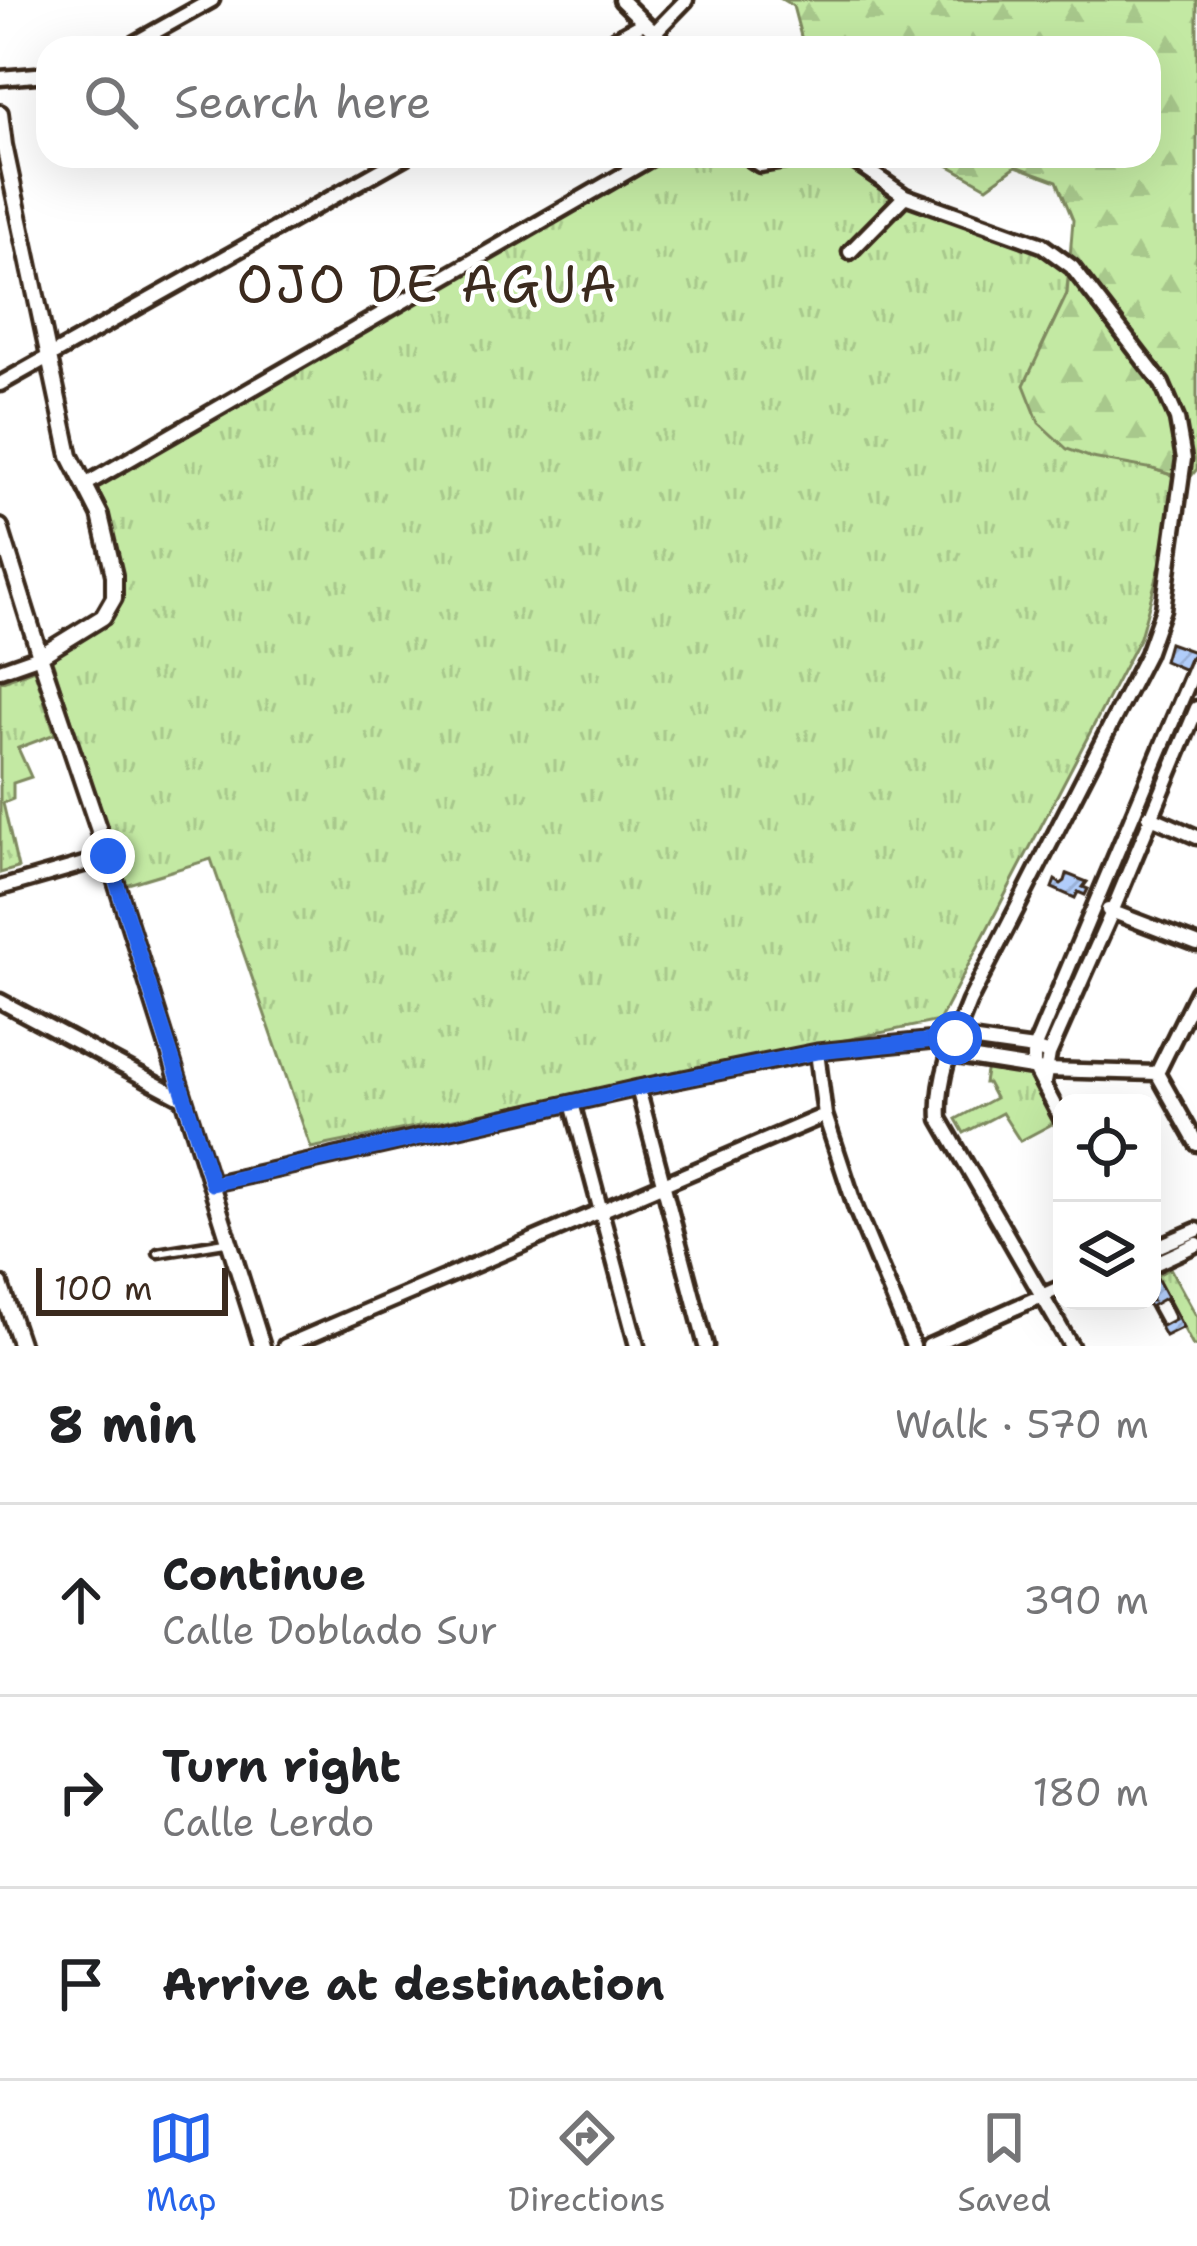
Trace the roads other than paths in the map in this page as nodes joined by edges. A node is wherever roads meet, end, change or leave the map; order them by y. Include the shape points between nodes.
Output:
1 (212, 0) edge
2 (621, 0) edge
3 (686, 0) edge
4 (649, 28) junction
5 (148, 36) edge
6 (629, 36) edge
7 (657, 36) edge
8 (36, 75) edge
9 (0, 78) edge
10 (0, 113) edge
11 (384, 168) edge
12 (634, 168) edge
13 (865, 168) edge
14 (905, 196) junction
15 (850, 252) dead end
16 (49, 355) junction
17 (0, 384) edge
18 (85, 485) junction
19 (0, 526) edge
20 (40, 656) junction
21 (1197, 663) edge
22 (0, 670) edge
23 (1196, 713) edge
24 (1192, 732) edge
25 (1136, 808) junction
26 (1152, 818) junction
27 (1197, 836) edge
28 (108, 856) junction
29 (0, 888) edge
30 (1096, 904) junction
31 (1112, 912) junction
32 (1197, 944) edge
33 (1197, 992) edge
34 (0, 1001) edge
35 (955, 1038) junction
36 (817, 1052) junction
37 (1041, 1052) junction
38 (950, 1055) junction
39 (1039, 1069) junction
40 (1157, 1073) junction
41 (638, 1088) junction
42 (184, 1100) junction
43 (572, 1103) junction
44 (1053, 1104) edge
45 (825, 1115) junction
46 (1197, 1144) edge
47 (663, 1183) junction
48 (212, 1184) junction
49 (602, 1210) junction
50 (1197, 1230) edge
51 (230, 1241) junction
52 (1197, 1244) edge
53 (1161, 1245) edge
54 (158, 1253) dead end
55 (1161, 1261) edge
56 (0, 1284) edge
57 (1047, 1299) edge
58 (21, 1346) edge
59 (262, 1346) edge
60 (284, 1346) edge
61 (638, 1346) edge
62 (706, 1346) edge
63 (913, 1346) edge
64 (929, 1346) edge
65 (1071, 1346) edge

1 - 5 street
2 - 4 street
3 - 4 street
4 - 6 street
4 - 7 street
8 - 9 street
10 - 16 street
11 - 16 street
12 - 18 street
13 - 14 street
14 - 15 street
14 - 35 street via 1042,245 1072,268 1162,384 1184,459 1162,609 1147,654
16 - 17 street
16 - 18 street via 70,456
18 - 20 street via 100,515 114,598 103,617
19 - 20 street
20 - 22 street
20 - 28 street
21 - 25 street
23 - 24 street
24 - 26 street
25 - 26 street
25 - 30 street
26 - 27 street
26 - 31 street
28 - 29 street
28 - 42 street
30 - 31 street
30 - 37 street
31 - 32 street
31 - 37 street
33 - 40 street
34 - 42 street
35 - 36 street
35 - 37 street
35 - 38 street
36 - 41 street
36 - 45 street
37 - 39 street
38 - 39 street
38 - 57 street via 940,1119
39 - 40 street
39 - 44 street
40 - 46 street
41 - 43 street
41 - 47 street
42 - 48 street
43 - 48 street
43 - 49 street
45 - 47 street
45 - 63 street
47 - 49 street
47 - 62 street
48 - 51 street
49 - 60 street
49 - 61 street
50 - 53 street
51 - 54 lane
51 - 59 street
52 - 55 street
56 - 58 street
57 - 64 street
57 - 65 street

